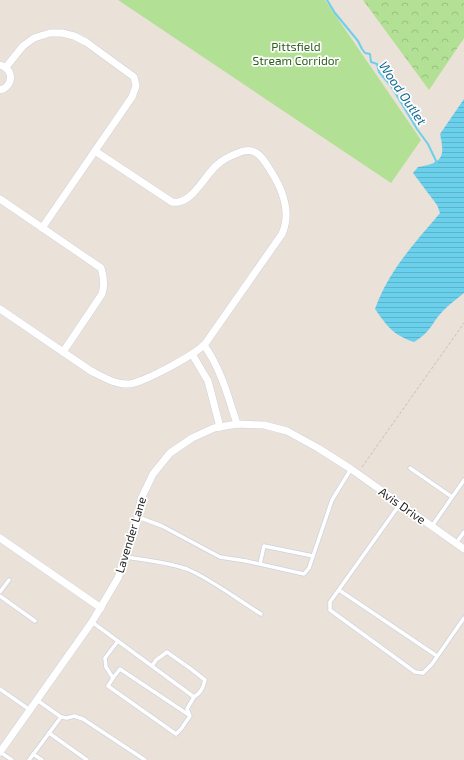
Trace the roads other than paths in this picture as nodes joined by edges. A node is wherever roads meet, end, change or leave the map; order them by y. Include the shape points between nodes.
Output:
1 (3, 66) edge
2 (0, 90) edge
3 (95, 151) junction
4 (0, 199) edge
5 (42, 228) junction
6 (0, 309) edge
7 (204, 345) junction
8 (63, 352) junction
9 (192, 354) junction
10 (237, 424) junction
11 (220, 427) junction
12 (340, 462) joint
13 (410, 468) dead end
14 (351, 469) junction
15 (464, 480) edge
16 (452, 497) junction
17 (400, 504) junction
18 (138, 517) junction
19 (432, 526) junction
20 (464, 532) edge
21 (0, 538) edge
22 (456, 543) junction
23 (464, 549) edge
24 (313, 556) junction
25 (126, 557) junction
26 (260, 564) junction
27 (9, 580) dead end
28 (339, 590) junction
29 (0, 592) edge
30 (0, 596) edge
31 (101, 608) junction
32 (261, 614) dead end
33 (464, 618) edge
34 (35, 620) dead end
35 (92, 622) junction
36 (118, 641) junction
37 (437, 656) junction
38 (152, 666) junction
39 (113, 678) junction
40 (0, 689) edge
41 (194, 697) junction
42 (37, 700) junction
43 (30, 710) junction
44 (190, 716) junction
45 (61, 717) junction
46 (49, 733) junction
47 (0, 752) edge
48 (33, 754) junction
49 (12, 760) edge
50 (29, 760) edge
51 (42, 760) edge
52 (87, 760) edge
53 (145, 760) edge

1 - 2 street via 10,74 10,82
1 - 3 street via 34,38 50,33 62,33 86,42 134,77 136,86 132,97
3 - 5 street
3 - 7 street via 176,203 192,196 217,164 242,151 250,150 263,159 276,181 287,209 286,225
4 - 5 street
5 - 8 street via 101,268 104,276 102,294
6 - 8 street
7 - 9 street
7 - 10 street via 220,374
8 - 9 street via 107,380 129,384 141,381
9 - 11 street via 208,381
10 - 11 street, Lavender Lane
10 - 12 street, Lavender Lane via 264,425 287,431
11 - 18 street, Lavender Lane via 192,438 170,453 153,474 141,499
12 - 14 street, Avis Drive
13 - 16 lane
14 - 17 street, Avis Drive
14 - 24 lane via 332,500
15 - 16 lane
16 - 19 lane
17 - 19 street, Avis Drive
17 - 28 lane
18 - 25 street, Lavender Lane
18 - 26 lane via 162,526 220,558
19 - 22 street, Avis Drive
20 - 22 lane
21 - 31 street
22 - 23 street, Avis Drive
24 - 26 lane via 304,574
24 - 26 lane via 264,546
25 - 31 street, Lavender Lane via 118,578
25 - 32 lane via 186,569
27 - 29 lane
28 - 37 lane
28 - 37 lane via 330,602 330,610 415,672 423,673
30 - 34 lane
31 - 35 street, Lavender Lane
33 - 37 lane
35 - 36 lane
35 - 42 street, Lavender Lane
36 - 38 lane
36 - 39 lane via 105,658 106,667
38 - 41 lane
38 - 41 lane via 167,652 191,669 205,680 204,687
39 - 44 lane via 120,669
39 - 44 lane via 108,686 176,734
40 - 43 lane
41 - 44 lane via 187,709
42 - 43 street, Lavender Lane
42 - 45 lane
43 - 47 street, Lavender Lane
45 - 46 lane
45 - 53 lane via 74,716 83,719
46 - 48 lane
46 - 52 lane
47 - 49 lane
48 - 50 lane
48 - 51 lane

